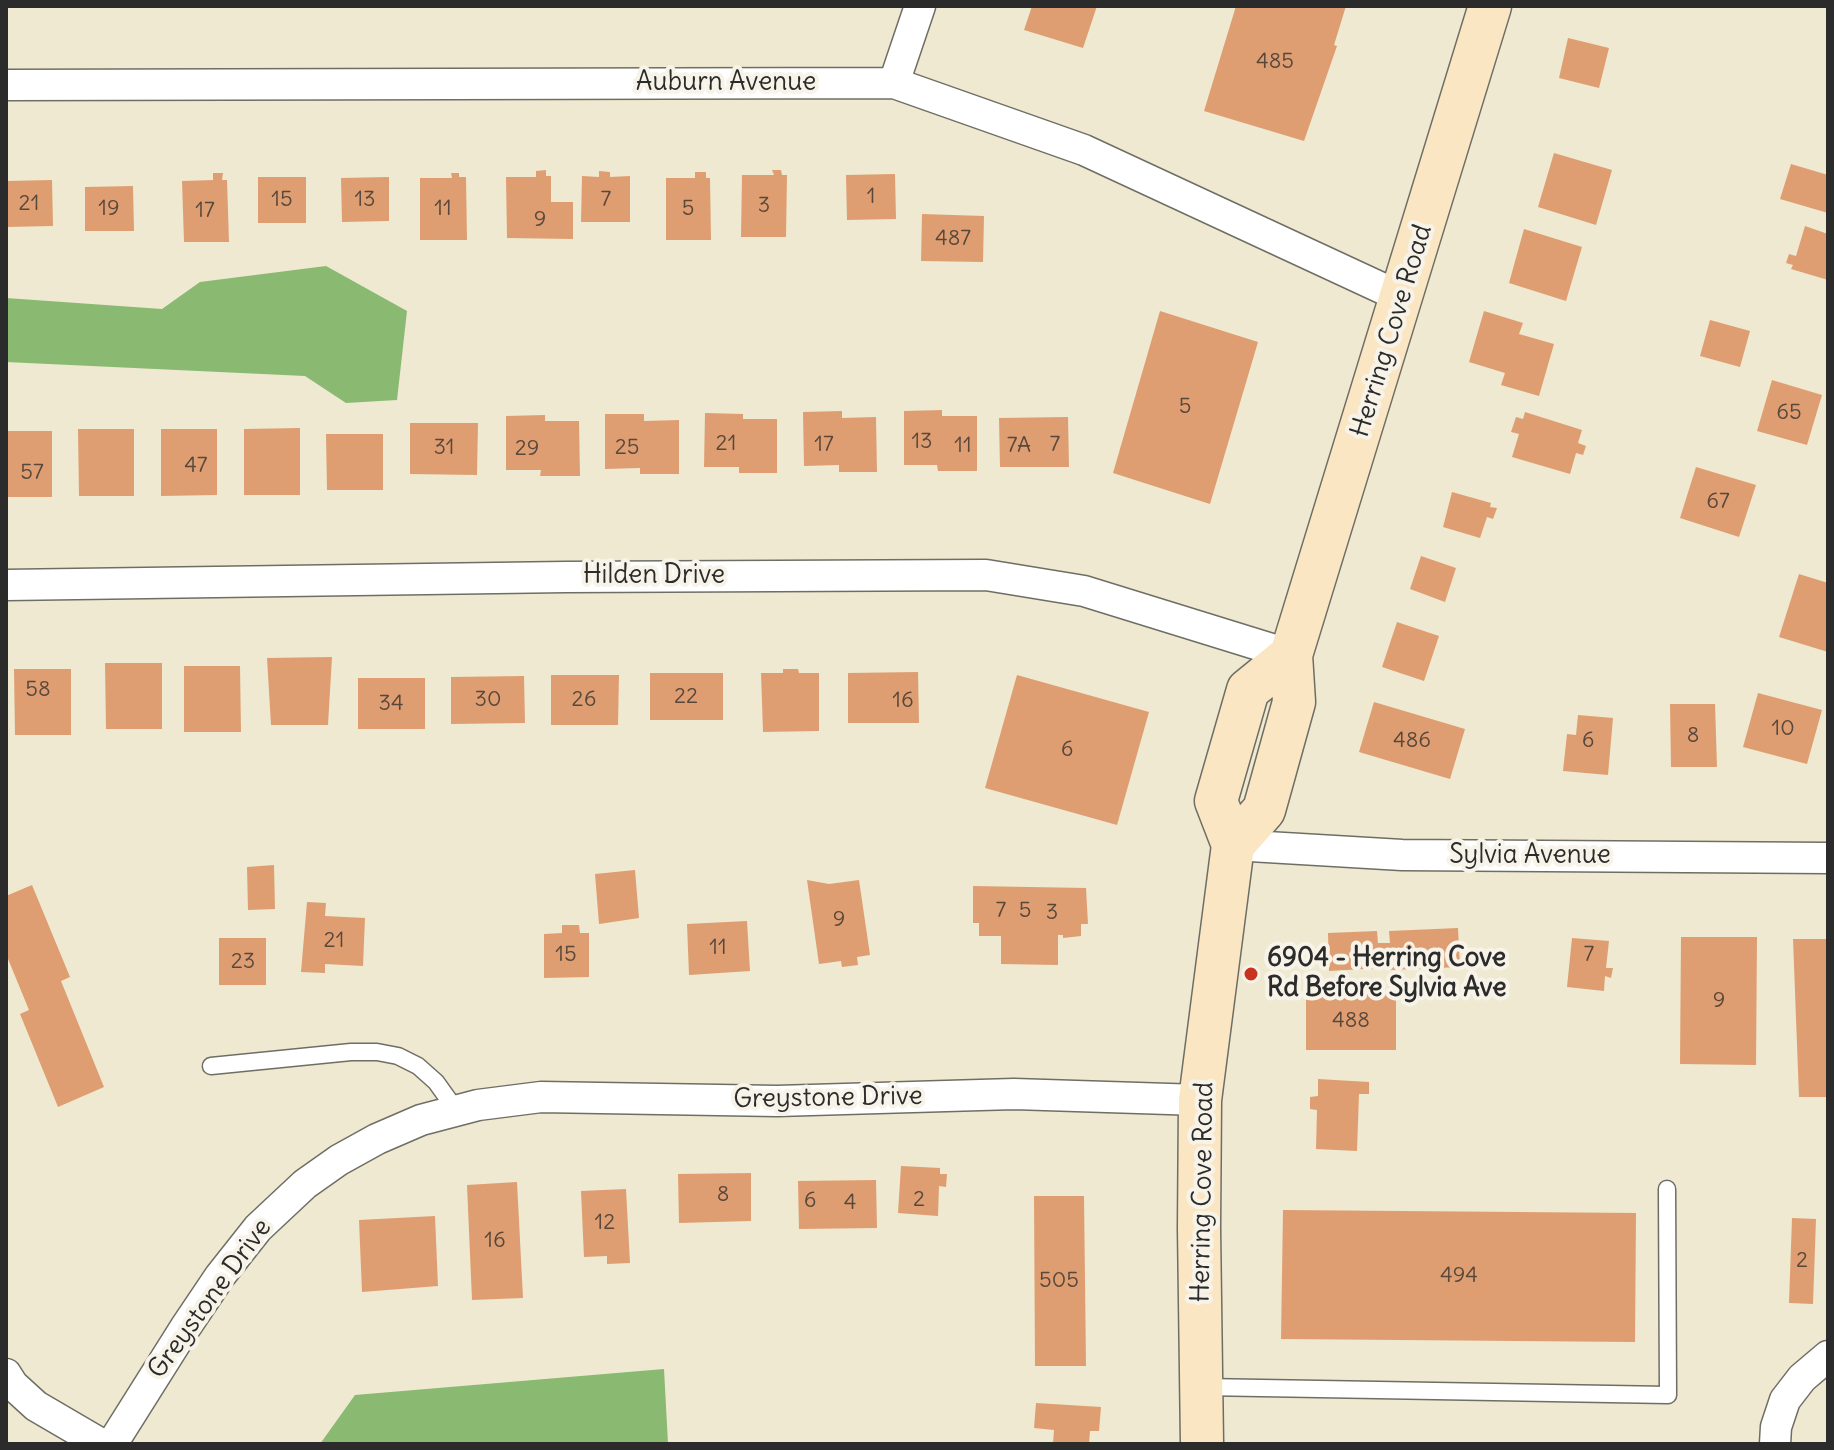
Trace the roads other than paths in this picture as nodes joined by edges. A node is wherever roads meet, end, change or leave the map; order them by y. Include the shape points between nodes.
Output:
1 (920, 6) edge
2 (1490, 6) edge
3 (894, 83) junction
4 (6, 85) edge
5 (1403, 298) junction
6 (6, 585) edge
7 (1291, 655) junction
8 (1233, 845) junction
9 (1828, 858) edge
10 (211, 1066) dead end
11 (1200, 1100) junction
12 (456, 1110) junction
13 (1667, 1189) dead end
14 (1828, 1356) edge
15 (6, 1374) edge
16 (1201, 1387) junction
17 (101, 1444) edge
18 (112, 1444) edge
19 (1202, 1444) edge
20 (1775, 1444) edge

1 - 3 street
2 - 5 main road, Herring Cove Road
3 - 4 street, Auburn Avenue
3 - 5 street, Auburn Avenue via 1084,150
5 - 7 main road, Herring Cove Road
6 - 7 street, Hilden Drive via 986,575 1084,591
7 - 8 main road, Herring Cove Road via 1248,690 1216,801
8 - 9 street, Sylvia Avenue via 1402,855
8 - 11 main road, Herring Cove Road
10 - 12 lane via 351,1052 398,1056 436,1082
11 - 12 street, Greystone Drive via 1014,1094 777,1101 541,1097
11 - 16 main road, Herring Cove Road
12 - 18 street, Greystone Drive via 358,1149 273,1213 220,1276
13 - 16 lane via 1668,1395
14 - 20 street via 1785,1400
15 - 17 street via 36,1406
16 - 19 main road, Herring Cove Road

